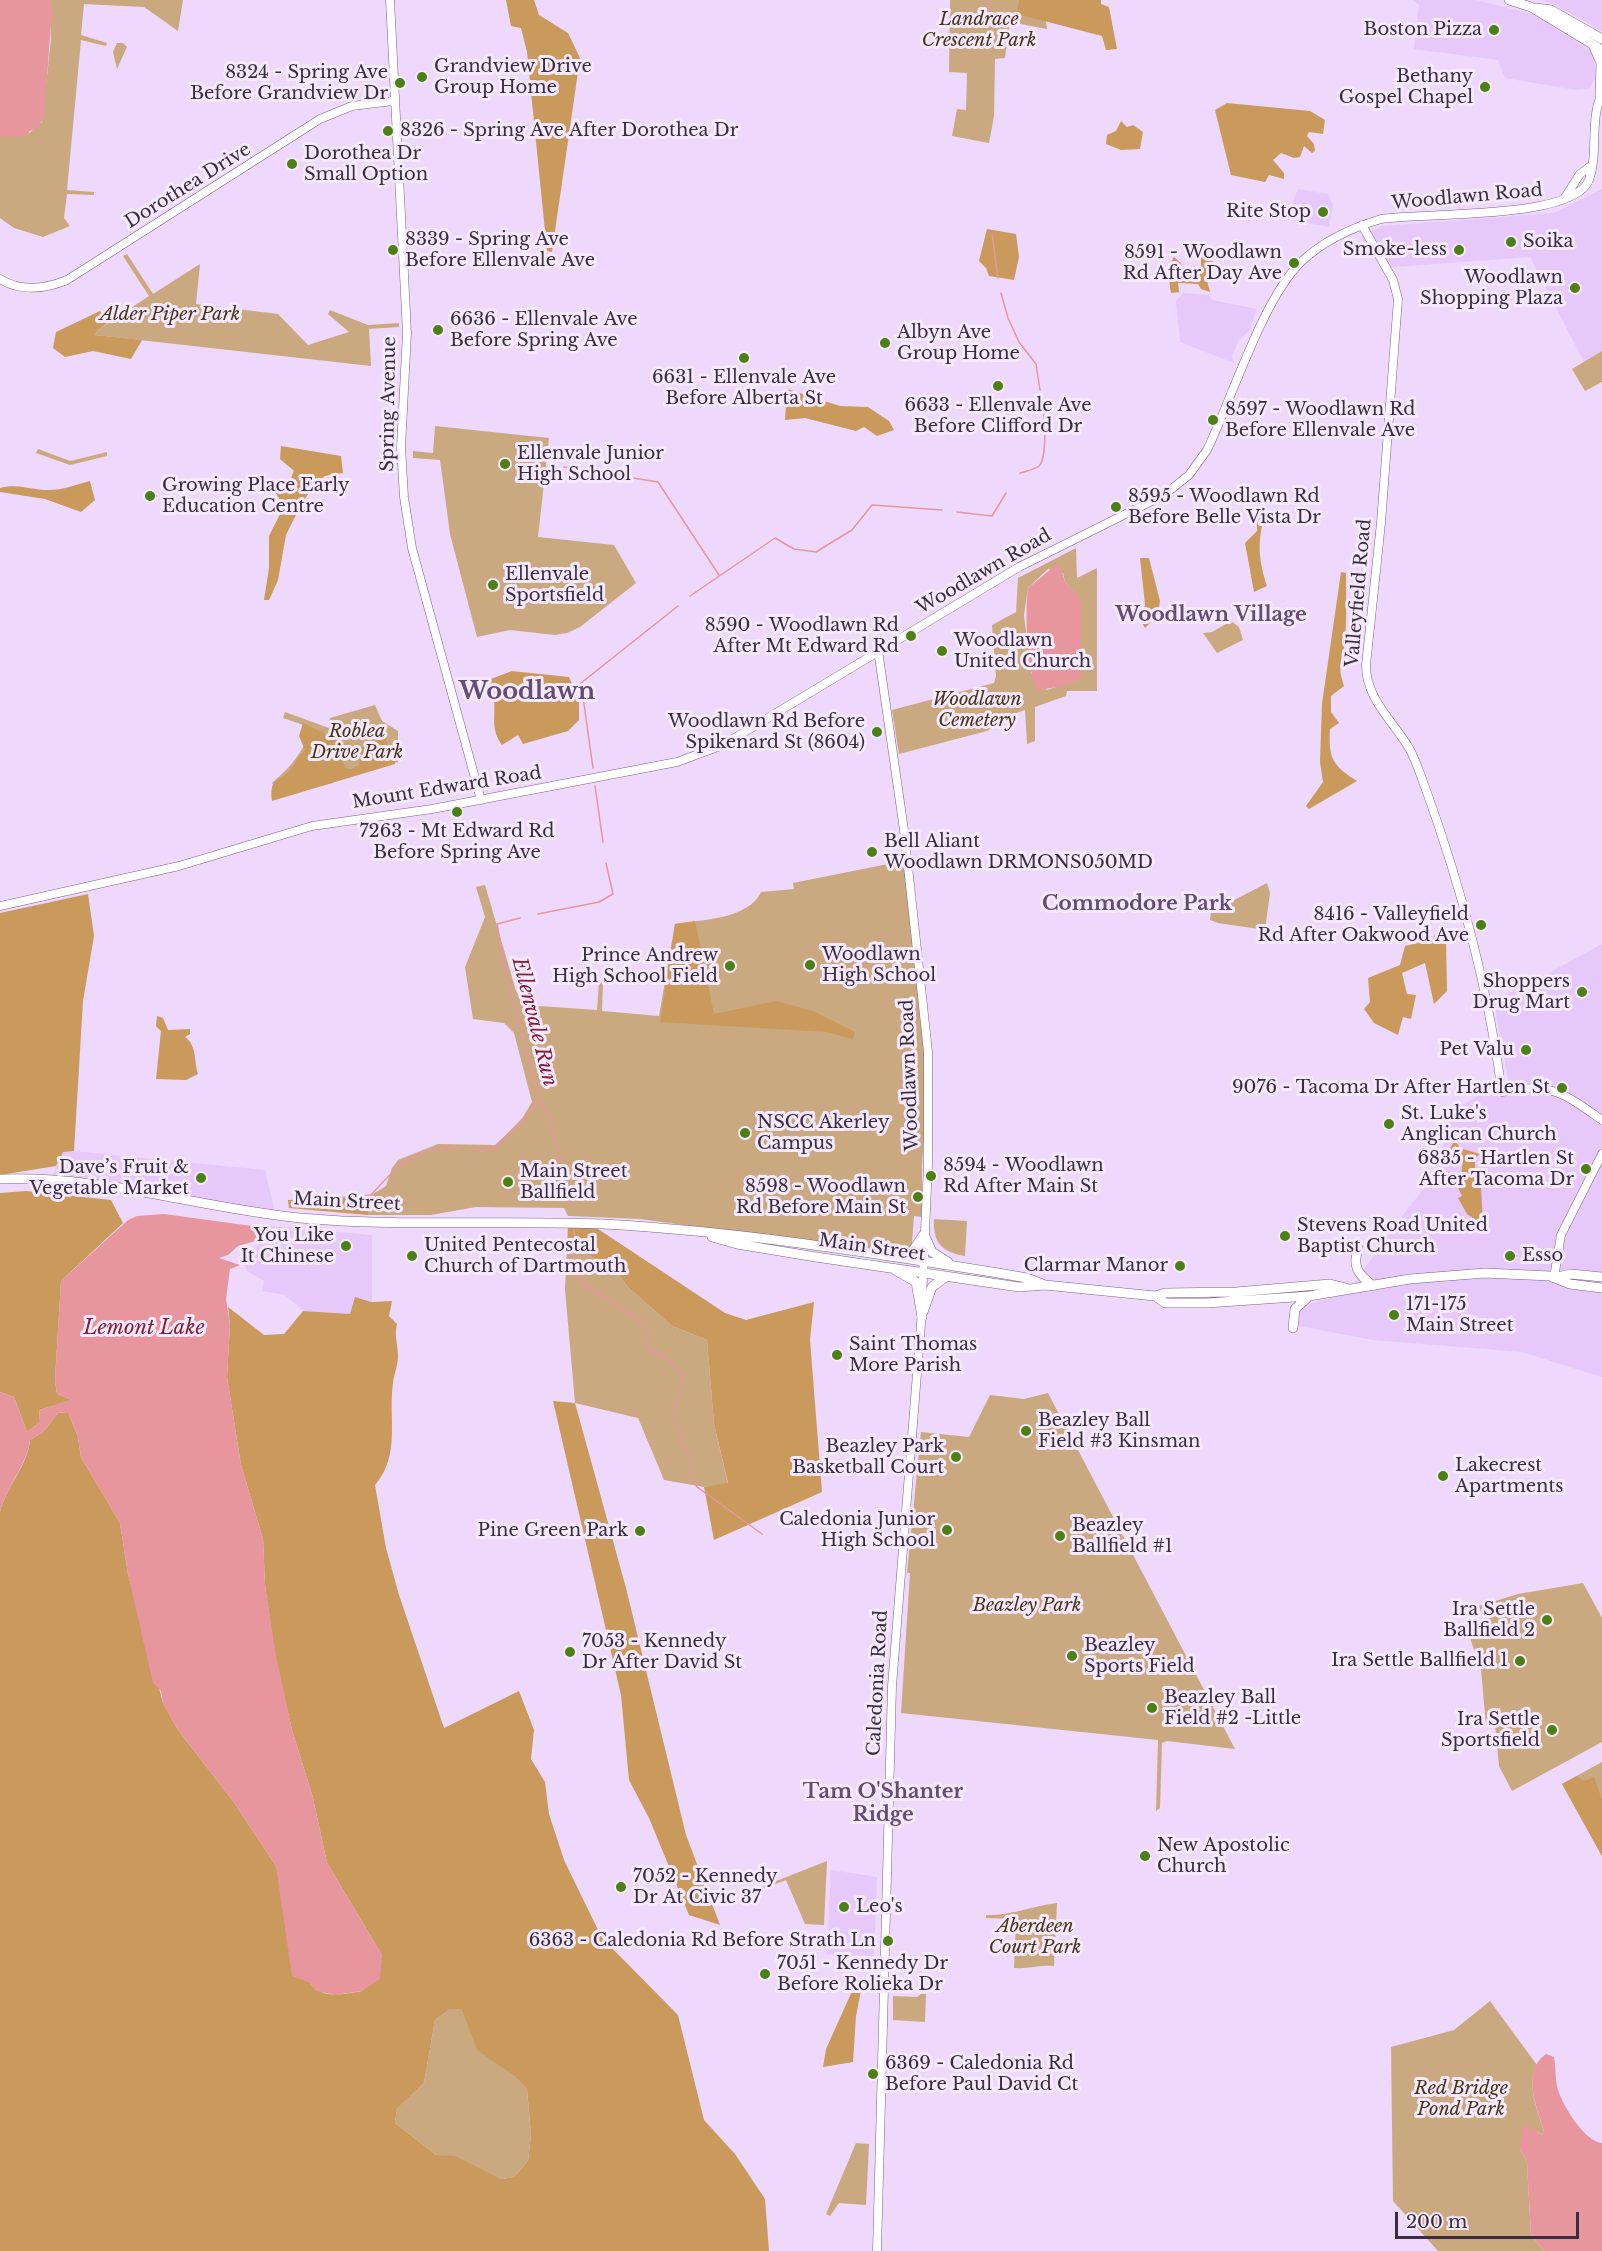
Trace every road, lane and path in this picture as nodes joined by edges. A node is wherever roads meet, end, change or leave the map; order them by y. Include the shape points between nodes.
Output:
1 (390, 0) edge
2 (1509, 0) edge
3 (1531, 7) junction
4 (1602, 39) edge
5 (1590, 42) junction
6 (1602, 50) edge
7 (1601, 94) edge
8 (393, 101) junction
9 (1362, 225) junction
10 (0, 279) edge
11 (878, 650) junction
12 (481, 800) junction
13 (0, 906) edge
14 (1602, 1120) edge
15 (1602, 1154) edge
16 (0, 1179) edge
17 (696, 1232) junction
18 (924, 1234) junction
19 (1358, 1248) dead end
20 (894, 1258) junction
21 (884, 1265) junction
22 (955, 1266) junction
23 (922, 1267) junction
24 (947, 1276) junction
25 (1602, 1277) edge
26 (1554, 1278) junction
27 (1045, 1285) junction
28 (1373, 1286) junction
29 (1346, 1288) junction
30 (1602, 1288) edge
31 (1155, 1296) junction
32 (1309, 1296) junction
33 (922, 1317) junction
34 (1293, 1328) dead end
35 (877, 2251) edge

1 - 8 street, Spring Avenue
2 - 3 main road
3 - 4 main road via 1551,10
3 - 5 main road
5 - 6 main road
5 - 7 main road via 1601,63
7 - 9 street, Woodlawn Road via 1595,113 1592,165 1583,189 1538,208 1395,217
8 - 10 street, Dorothea Drive via 352,106 320,119 67,280 48,287 27,288
8 - 12 street, Spring Avenue via 407,333 401,447 404,497 414,556
9 - 11 street, Woodlawn Road via 1321,245 1289,276 1207,450 1176,486 1144,506 1019,567
9 - 14 street, Valleyfield Road via 1393,280 1398,299 1367,681 1374,699 1411,751 1460,892 1480,964 1502,1092 1529,1087 1556,1090
11 - 12 street, Mount Edward Road via 742,735 697,755
11 - 18 street, Woodlawn Road via 915,915 928,1052
12 - 13 street, Mount Edward Road via 312,826 179,866
15 - 26 street via 1561,1235
16 - 17 main road, Main Street via 93,1183 300,1218 591,1224
17 - 20 main road, Main Street
17 - 21 main road, Main Street via 737,1244
18 - 20 main road via 912,1252
18 - 22 main road via 932,1252
18 - 23 street, Woodlawn Road
19 - 28 main road via 1356,1269
20 - 23 main road, Main Street
21 - 23 main road, Main Street
21 - 33 main road via 916,1282
22 - 23 main road, Main Street
22 - 27 main road, Main Street via 1027,1278
23 - 24 main road, Main Street
23 - 33 street, Caledonia Road
24 - 27 main road, Main Street via 1019,1287
24 - 33 main road via 932,1287
25 - 26 main road, Main Street via 1571,1274
26 - 28 main road, Main Street via 1474,1274
26 - 30 main road, Main Street
27 - 31 main road, Main Street
28 - 29 main road, Main Street
29 - 31 main road, Main Street via 1330,1284
29 - 32 main road, Main Street
31 - 32 main road, Main Street via 1165,1303
32 - 34 main road via 1295,1308
33 - 35 street, Caledonia Road via 891,1695

